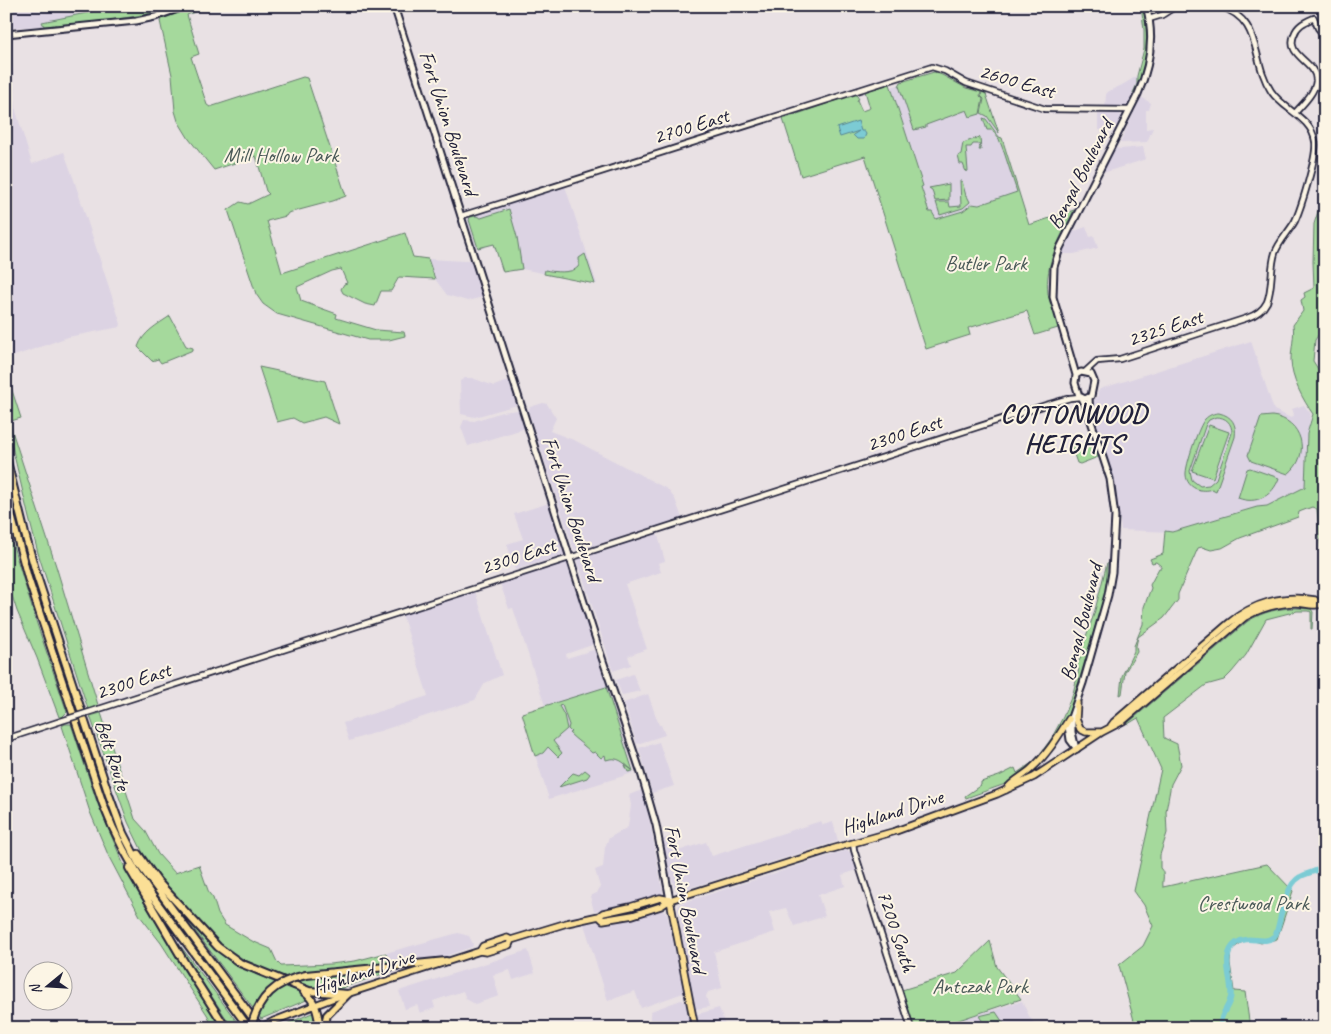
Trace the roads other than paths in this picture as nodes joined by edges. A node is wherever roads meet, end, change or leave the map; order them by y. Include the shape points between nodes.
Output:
1 (186, 6) edge
2 (394, 6) edge
3 (1146, 6) edge
4 (1176, 6) edge
5 (1218, 6) edge
6 (1149, 19) junction
7 (6, 34) edge
8 (1325, 36) edge
9 (929, 68) joint
10 (1130, 110) junction
11 (1295, 113) junction
12 (462, 216) junction
13 (1072, 357) junction
14 (1092, 364) junction
15 (1084, 372) junction
16 (1091, 374) junction
17 (1076, 375) junction
18 (1075, 388) junction
19 (1089, 397) junction
20 (1070, 398) junction
21 (1081, 398) junction
22 (1090, 418) junction
23 (6, 457) edge
24 (6, 496) edge
25 (571, 556) junction
26 (1325, 605) edge
27 (1077, 703) junction
28 (1071, 718) junction
29 (1102, 732) junction
30 (6, 739) edge
31 (1076, 749) junction
32 (1004, 792) junction
33 (123, 833) junction
34 (115, 835) junction
35 (853, 843) junction
36 (670, 900) junction
37 (446, 961) junction
38 (299, 988) junction
39 (348, 994) junction
40 (314, 1005) junction
41 (226, 1028) edge
42 (250, 1028) edge
43 (259, 1028) edge
44 (322, 1028) edge
45 (695, 1028) edge
46 (911, 1028) edge

1 - 7 main road via 136,21
2 - 12 main road, Fort Union Boulevard
3 - 6 main road, Bengal Boulevard
4 - 6 street
5 - 11 street via 1233,11 1244,20 1268,86 1275,97
6 - 10 main road, Bengal Boulevard via 1148,63
8 - 11 street via 1314,18 1299,26 1292,38 1293,48 1312,68 1316,79 1314,89
9 - 10 street, 2600 East via 941,69 966,83 1045,110
9 - 12 street, 2700 East
10 - 13 main road, Bengal Boulevard via 1054,267 1053,297
11 - 14 street, 2325 East via 1313,133 1315,155 1297,215 1275,252 1266,303 1258,313 1126,358
12 - 25 main road, Fort Union Boulevard
13 - 15 main road, Bengal Boulevard
13 - 17 main road, Bengal Boulevard
14 - 15 street
14 - 16 street
15 - 16 main road
15 - 17 main road
16 - 19 main road via 1094,384
17 - 18 main road
18 - 20 street
18 - 21 main road
19 - 21 main road
19 - 22 main road, Bengal Boulevard
20 - 21 street, 2300 East
20 - 25 street, 2300 East
21 - 22 main road, Bengal Boulevard
22 - 27 main road, Bengal Boulevard via 1112,489 1114,551 1108,596
23 - 33 highway, Belt Route via 37,576
24 - 34 highway, Belt Route via 28,578
25 - 30 street, 2300 East, bridge
25 - 36 main road, Fort Union Boulevard via 647,794
26 - 29 main road, Highland Drive via 1310,599 1283,598 1245,611
27 - 28 main road, Bengal Boulevard
27 - 29 main road via 1076,719 1080,729
28 - 31 main road, Bengal Boulevard
28 - 32 main road via 1037,763 1010,783
29 - 31 main road, Highland Drive
31 - 32 main road, Highland Drive via 1034,777
32 - 35 main road, Highland Drive via 896,832
33 - 38 highway via 158,882 218,947 240,963
33 - 43 highway, Belt Route via 139,864
34 - 41 highway via 132,875
34 - 42 highway, Belt Route via 150,893
35 - 36 main road, Highland Drive
35 - 46 street, 7200 South
36 - 37 main road, Highland Drive via 660,898 511,940 507,938 483,946 480,951
36 - 45 main road, Fort Union Boulevard
37 - 39 main road, Highland Drive
37 - 42 highway, bridge via 306,975 283,982 265,997
38 - 39 highway
38 - 40 highway via 310,996
39 - 40 main road, Highland Drive
39 - 44 highway via 328,1015
40 - 43 main road, Highland Drive, bridge
40 - 44 highway

